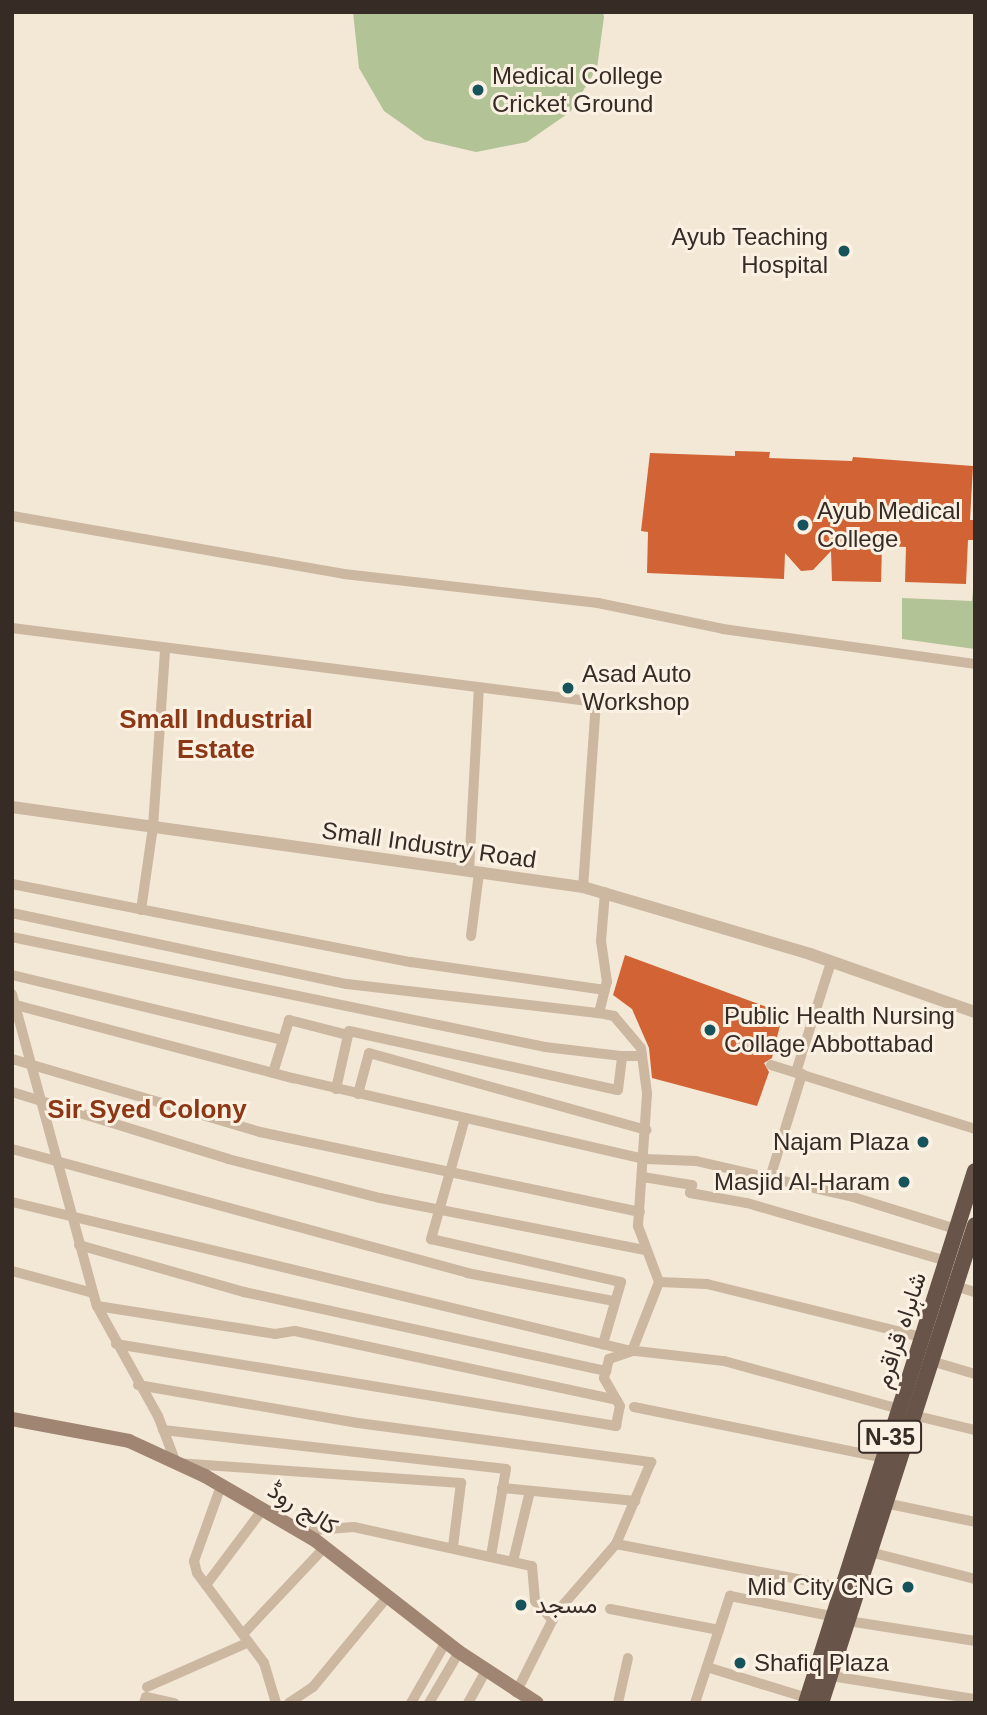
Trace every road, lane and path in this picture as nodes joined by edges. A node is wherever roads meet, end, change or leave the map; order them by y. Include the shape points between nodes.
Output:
1 (12, 516) edge
2 (12, 628) edge
3 (165, 649) junction
4 (975, 664) edge
5 (479, 687) junction
6 (12, 807) edge
7 (153, 827) junction
8 (474, 872) junction
9 (12, 884) edge
10 (583, 887) junction
11 (605, 892) junction
12 (141, 910) junction
13 (12, 913) edge
14 (471, 936) dead end
15 (12, 937) edge
16 (831, 962) junction
17 (12, 975) edge
18 (605, 990) junction
19 (13, 1001) edge
20 (600, 1013) junction
21 (975, 1013) edge
22 (348, 1035) junction
23 (283, 1040) junction
24 (622, 1056) junction
25 (642, 1056) junction
26 (12, 1059) edge
27 (31, 1063) junction
28 (771, 1065) dead end
29 (273, 1073) junction
30 (799, 1073) junction
31 (336, 1088) junction
32 (12, 1092) edge
33 (358, 1094) junction
34 (40, 1100) junction
35 (465, 1118) junction
36 (975, 1129) edge
37 (646, 1130) junction
38 (12, 1149) edge
39 (645, 1159) junction
40 (57, 1161) junction
41 (975, 1171) edge
42 (450, 1172) junction
43 (643, 1177) junction
44 (771, 1178) junction
45 (12, 1202) edge
46 (438, 1210) junction
47 (640, 1212) junction
48 (71, 1213) junction
49 (975, 1225) edge
50 (956, 1229) junction
51 (79, 1245) junction
52 (643, 1250) junction
53 (946, 1261) junction
54 (12, 1271) edge
55 (659, 1282) junction
56 (955, 1286) junction
57 (975, 1292) edge
58 (93, 1293) junction
59 (614, 1301) junction
60 (97, 1306) junction
61 (921, 1337) junction
62 (116, 1344) junction
63 (604, 1344) junction
64 (632, 1351) junction
65 (931, 1361) junction
66 (606, 1371) junction
67 (975, 1374) edge
68 (138, 1385) junction
69 (617, 1400) junction
70 (634, 1407) dead end
71 (906, 1412) junction
72 (12, 1419) edge
73 (163, 1430) junction
74 (975, 1430) edge
75 (884, 1458) junction
76 (176, 1463) junction
77 (221, 1486) junction
78 (502, 1489) junction
79 (530, 1491) junction
80 (635, 1500) junction
81 (885, 1503) junction
82 (263, 1509) junction
83 (975, 1522) edge
84 (301, 1531) junction
85 (616, 1544) junction
86 (453, 1546) junction
87 (325, 1547) junction
88 (870, 1552) junction
89 (491, 1556) junction
90 (513, 1561) junction
91 (975, 1578) edge
92 (206, 1585) junction
93 (845, 1588) junction
94 (388, 1596) junction
95 (610, 1609) dead end
96 (842, 1619) junction
97 (553, 1620) junction
98 (719, 1630) junction
99 (246, 1638) junction
100 (975, 1641) edge
101 (446, 1642) junction
102 (459, 1652) junction
103 (628, 1658) dead end
104 (707, 1667) junction
105 (486, 1671) junction
106 (831, 1676) junction
107 (147, 1687) dead end
108 (526, 1699) edge
109 (975, 1699) edge
110 (811, 1701) edge
111 (144, 1703) edge
112 (174, 1703) edge
113 (276, 1703) edge
114 (289, 1703) edge
115 (411, 1703) edge
116 (429, 1703) edge
117 (468, 1703) edge
118 (618, 1703) edge
119 (695, 1703) edge

1 - 4 street via 344,574 598,603 723,629
2 - 3 street
3 - 5 street
3 - 7 street
5 - 8 street
5 - 10 street via 596,702
6 - 7 street, Small Industry Road
7 - 8 street, Small Industry Road
7 - 12 street
8 - 10 street, Small Industry Road
8 - 14 street
9 - 12 street
10 - 11 street, Small Industry Road
11 - 16 street, Small Industry Road
11 - 18 street
12 - 18 street via 411,962
13 - 20 street via 348,984
15 - 24 street via 493,1037
16 - 21 street, Small Industry Road
16 - 30 street
17 - 23 street
18 - 20 street
19 - 27 street
19 - 29 street
20 - 25 street via 614,1016
22 - 23 street via 289,1020
22 - 24 street via 618,1090
22 - 31 street
23 - 29 street
24 - 25 street
25 - 37 street
26 - 27 street
27 - 34 street
27 - 42 street via 260,1132
28 - 30 street
29 - 31 street
30 - 36 street
30 - 44 street
31 - 33 street
32 - 34 street
33 - 35 street
33 - 37 street via 369,1053
34 - 40 street
34 - 46 street via 228,1159
35 - 39 street
35 - 42 street
37 - 39 street
38 - 40 street
39 - 43 street
39 - 44 street via 696,1161
40 - 48 street
40 - 59 street via 467,1273
41 - 50 highway, شاہراہ قراقرم / N-35
42 - 46 street
42 - 47 street
43 - 47 street
43 - 53 street via 692,1185 690,1193 747,1203
44 - 50 street
45 - 48 street
46 - 52 street
46 - 59 street via 431,1240 621,1282
47 - 52 street
48 - 51 street
48 - 63 street via 335,1283
49 - 56 highway, شاہراہ قراقرم / N-35
50 - 53 highway, شاہراہ قراقرم / N-35
51 - 58 street
51 - 66 street via 244,1292
52 - 55 street
53 - 61 highway, شاہراہ قراقرم / N-35
54 - 58 street
55 - 61 street via 707,1284
55 - 64 street
56 - 57 street
56 - 65 highway, شاہراہ قراقرم / N-35
58 - 60 street
59 - 63 street
60 - 62 street
60 - 69 street via 275,1334 295,1331
61 - 71 highway, شاہراہ قراقرم / N-35
62 - 68 street
62 - 69 street via 616,1426
63 - 64 street
64 - 66 street via 609,1359
64 - 71 street via 724,1361
65 - 67 street
65 - 71 highway, شاہراہ قراقرم / N-35
66 - 69 street
68 - 73 street
68 - 80 street via 358,1423 651,1462
70 - 75 street
71 - 74 street
71 - 75 highway, شاہراہ قراقرم / N-35
71 - 81 highway, شاہراہ قراقرم / N-35
72 - 76 main road, کالج روڈ via 129,1441
73 - 76 street
73 - 78 street via 506,1469
75 - 93 highway, شاہراہ قراقرم / N-35
76 - 77 main road, کالج روڈ
76 - 86 street via 461,1483
77 - 82 main road, کالج روڈ
77 - 92 street via 194,1561
78 - 79 street
78 - 89 street
79 - 80 street
79 - 90 street
80 - 85 street
81 - 83 street
81 - 88 highway, شاہراہ قراقرم / N-35
82 - 84 main road, کالج روڈ
82 - 92 street
84 - 86 street via 354,1527
84 - 87 main road, کالج روڈ
85 - 93 street
85 - 97 street
86 - 89 street
87 - 94 main road, کالج روڈ
87 - 99 street
88 - 91 street
88 - 96 highway, شاہراہ قراقرم / N-35
89 - 90 street
90 - 97 street via 531,1566 535,1601
92 - 99 street
93 - 96 highway, شاہراہ قراقرم / N-35
94 - 101 main road, کالج روڈ
94 - 114 street via 313,1687
95 - 98 street
96 - 98 street via 730,1596
96 - 100 street
96 - 106 highway, شاہراہ قراقرم / N-35
96 - 110 highway, شاہراہ قراقرم / N-35
97 - 108 street
98 - 104 street
99 - 107 street
99 - 113 street via 264,1663
101 - 102 main road, کالج روڈ
101 - 115 street
102 - 105 main road, کالج روڈ
102 - 116 street
103 - 118 street
104 - 110 street
104 - 119 street
105 - 108 main road, کالج روڈ
105 - 117 street
106 - 109 street
106 - 110 highway, شاہراہ قراقرم / N-35
111 - 112 street via 146,1697

